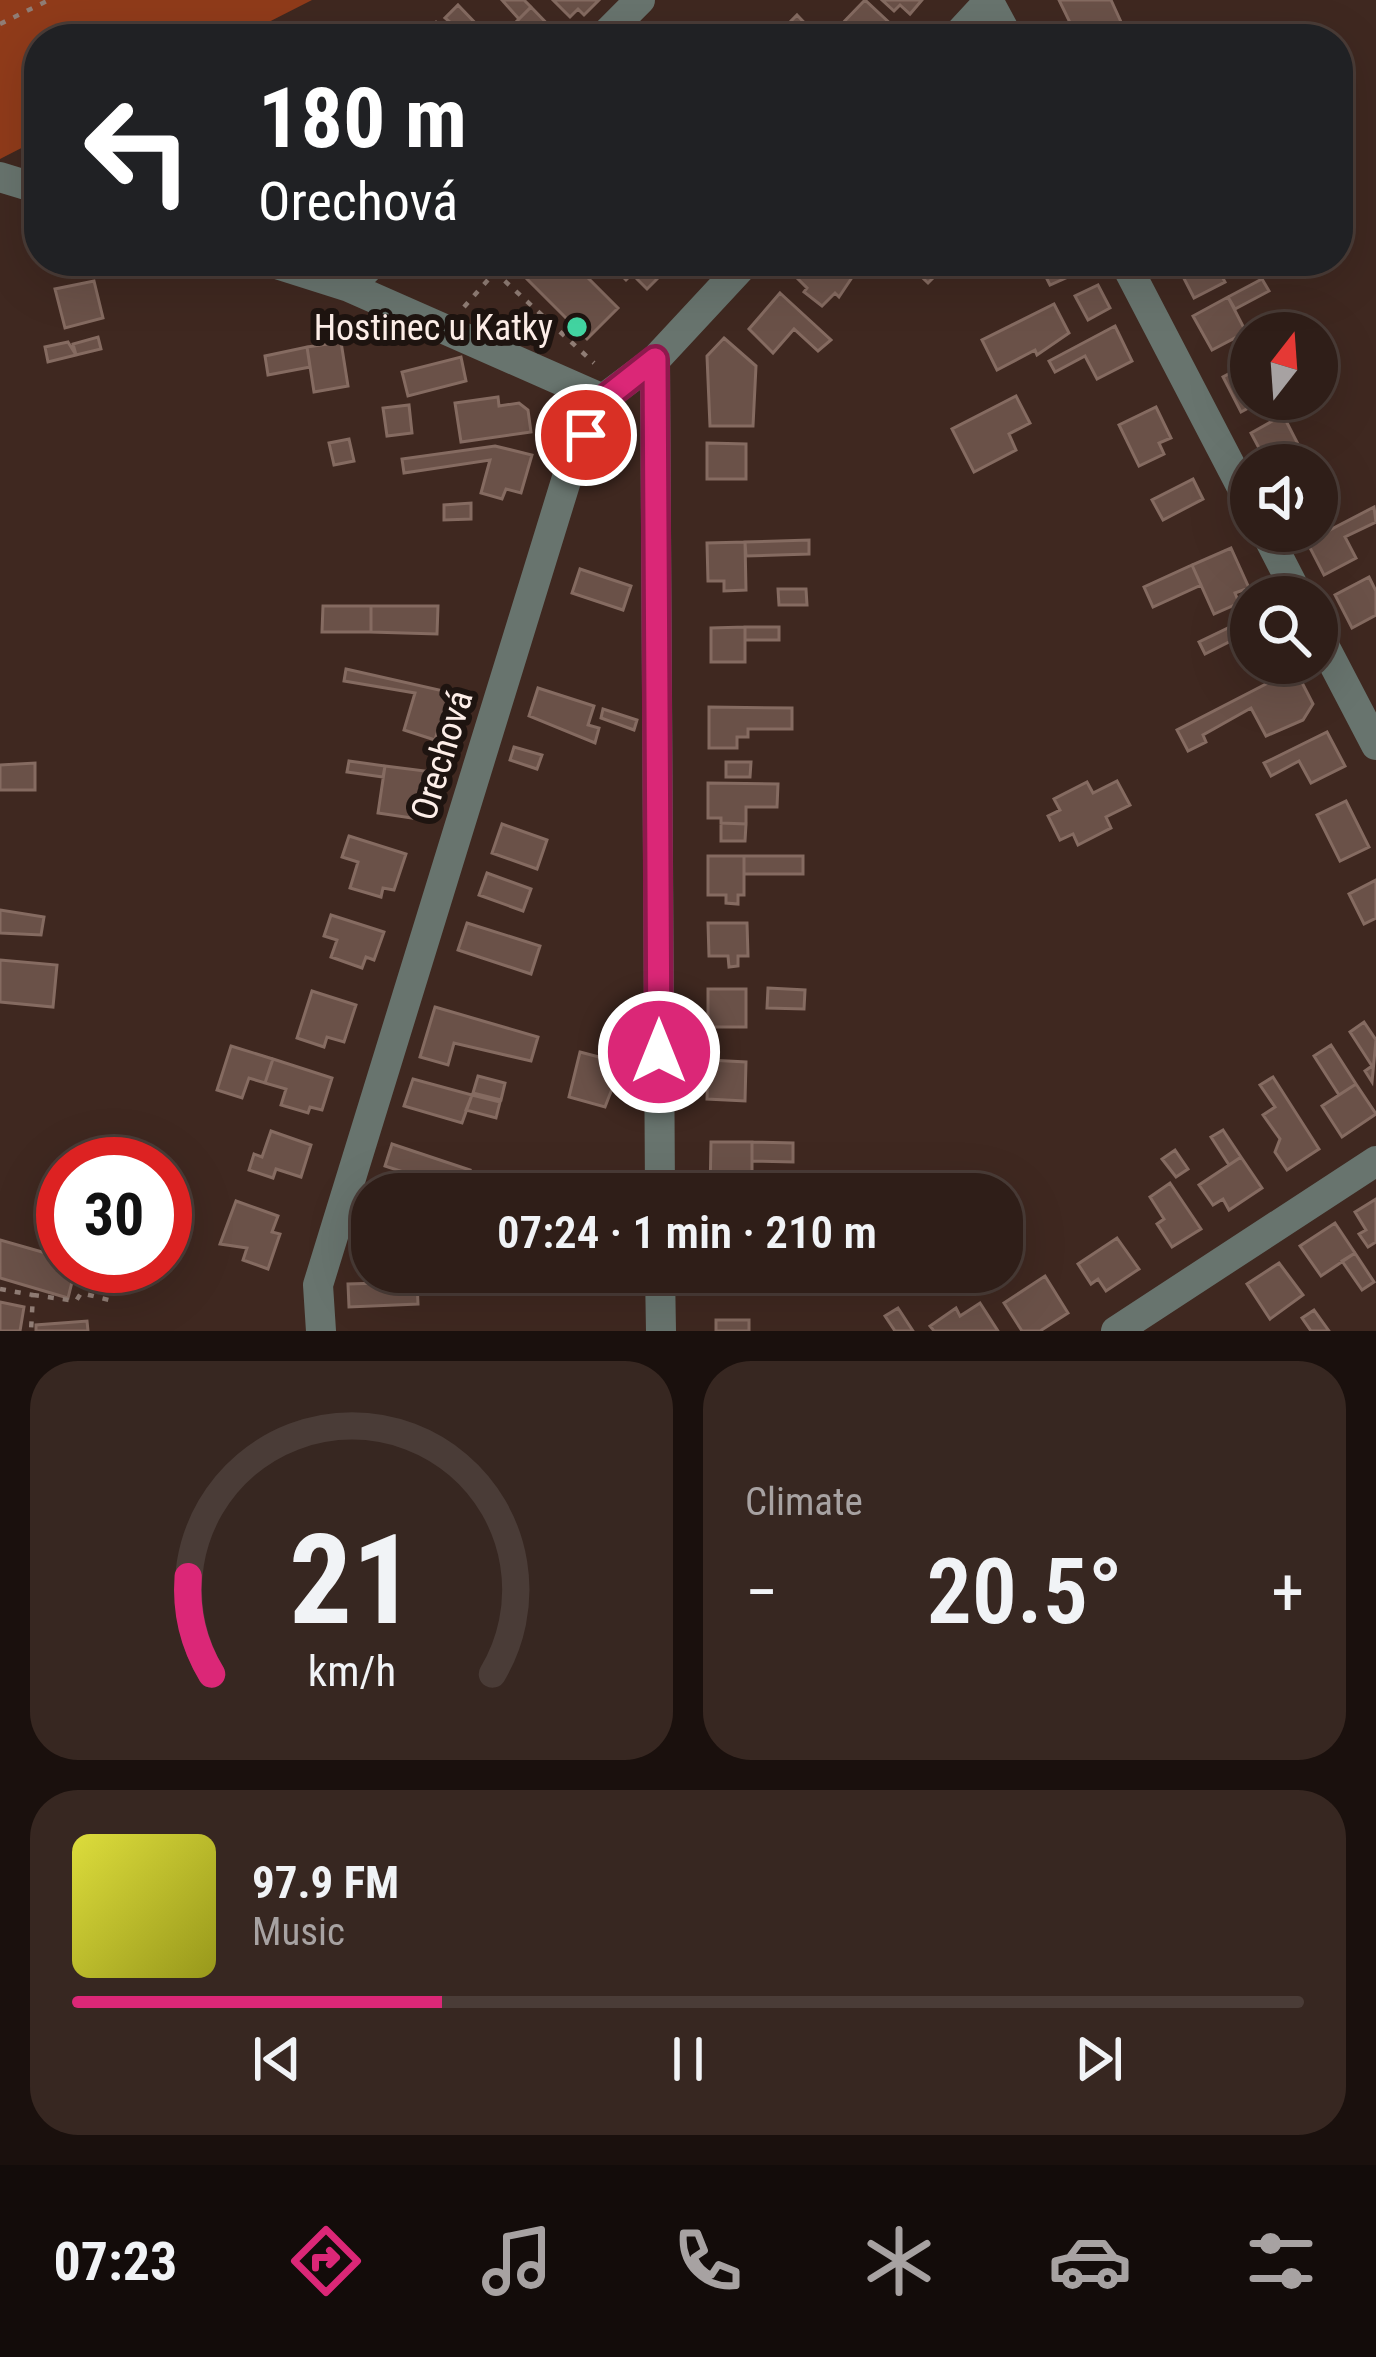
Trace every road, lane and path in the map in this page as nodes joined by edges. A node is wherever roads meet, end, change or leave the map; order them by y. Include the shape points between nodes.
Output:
1 (49, 0) edge
2 (640, 0) edge
3 (989, 1) edge
4 (0, 24) edge
5 (616, 24) edge
6 (968, 24) edge
7 (314, 276) edge
8 (360, 276) edge
9 (491, 276) edge
10 (499, 276) edge
11 (733, 276) edge
12 (1132, 276) edge
13 (349, 287) junction
14 (445, 329) junction
15 (655, 359) junction
16 (611, 393) junction
17 (1230, 465) edge
18 (1338, 672) edge
19 (1376, 745) edge
20 (1376, 1161) edge
21 (660, 1173) edge
22 (0, 1289) edge
23 (660, 1293) edge
24 (33, 1294) junction
25 (117, 1302) dead end
26 (31, 1331) edge
27 (321, 1331) edge
28 (661, 1331) edge
29 (1116, 1331) edge

1 - 4 path
2 - 5 street
3 - 6 street
7 - 13 street
8 - 13 street
9 - 14 path
10 - 16 path
11 - 15 street, Orechová
12 - 17 street
13 - 14 street
14 - 16 street
15 - 16 street, Orechová
15 - 21 street
16 - 27 street, Orechová via 569,471 318,1286
18 - 19 street
20 - 29 street
22 - 24 path
23 - 28 street
24 - 25 path
24 - 26 path

